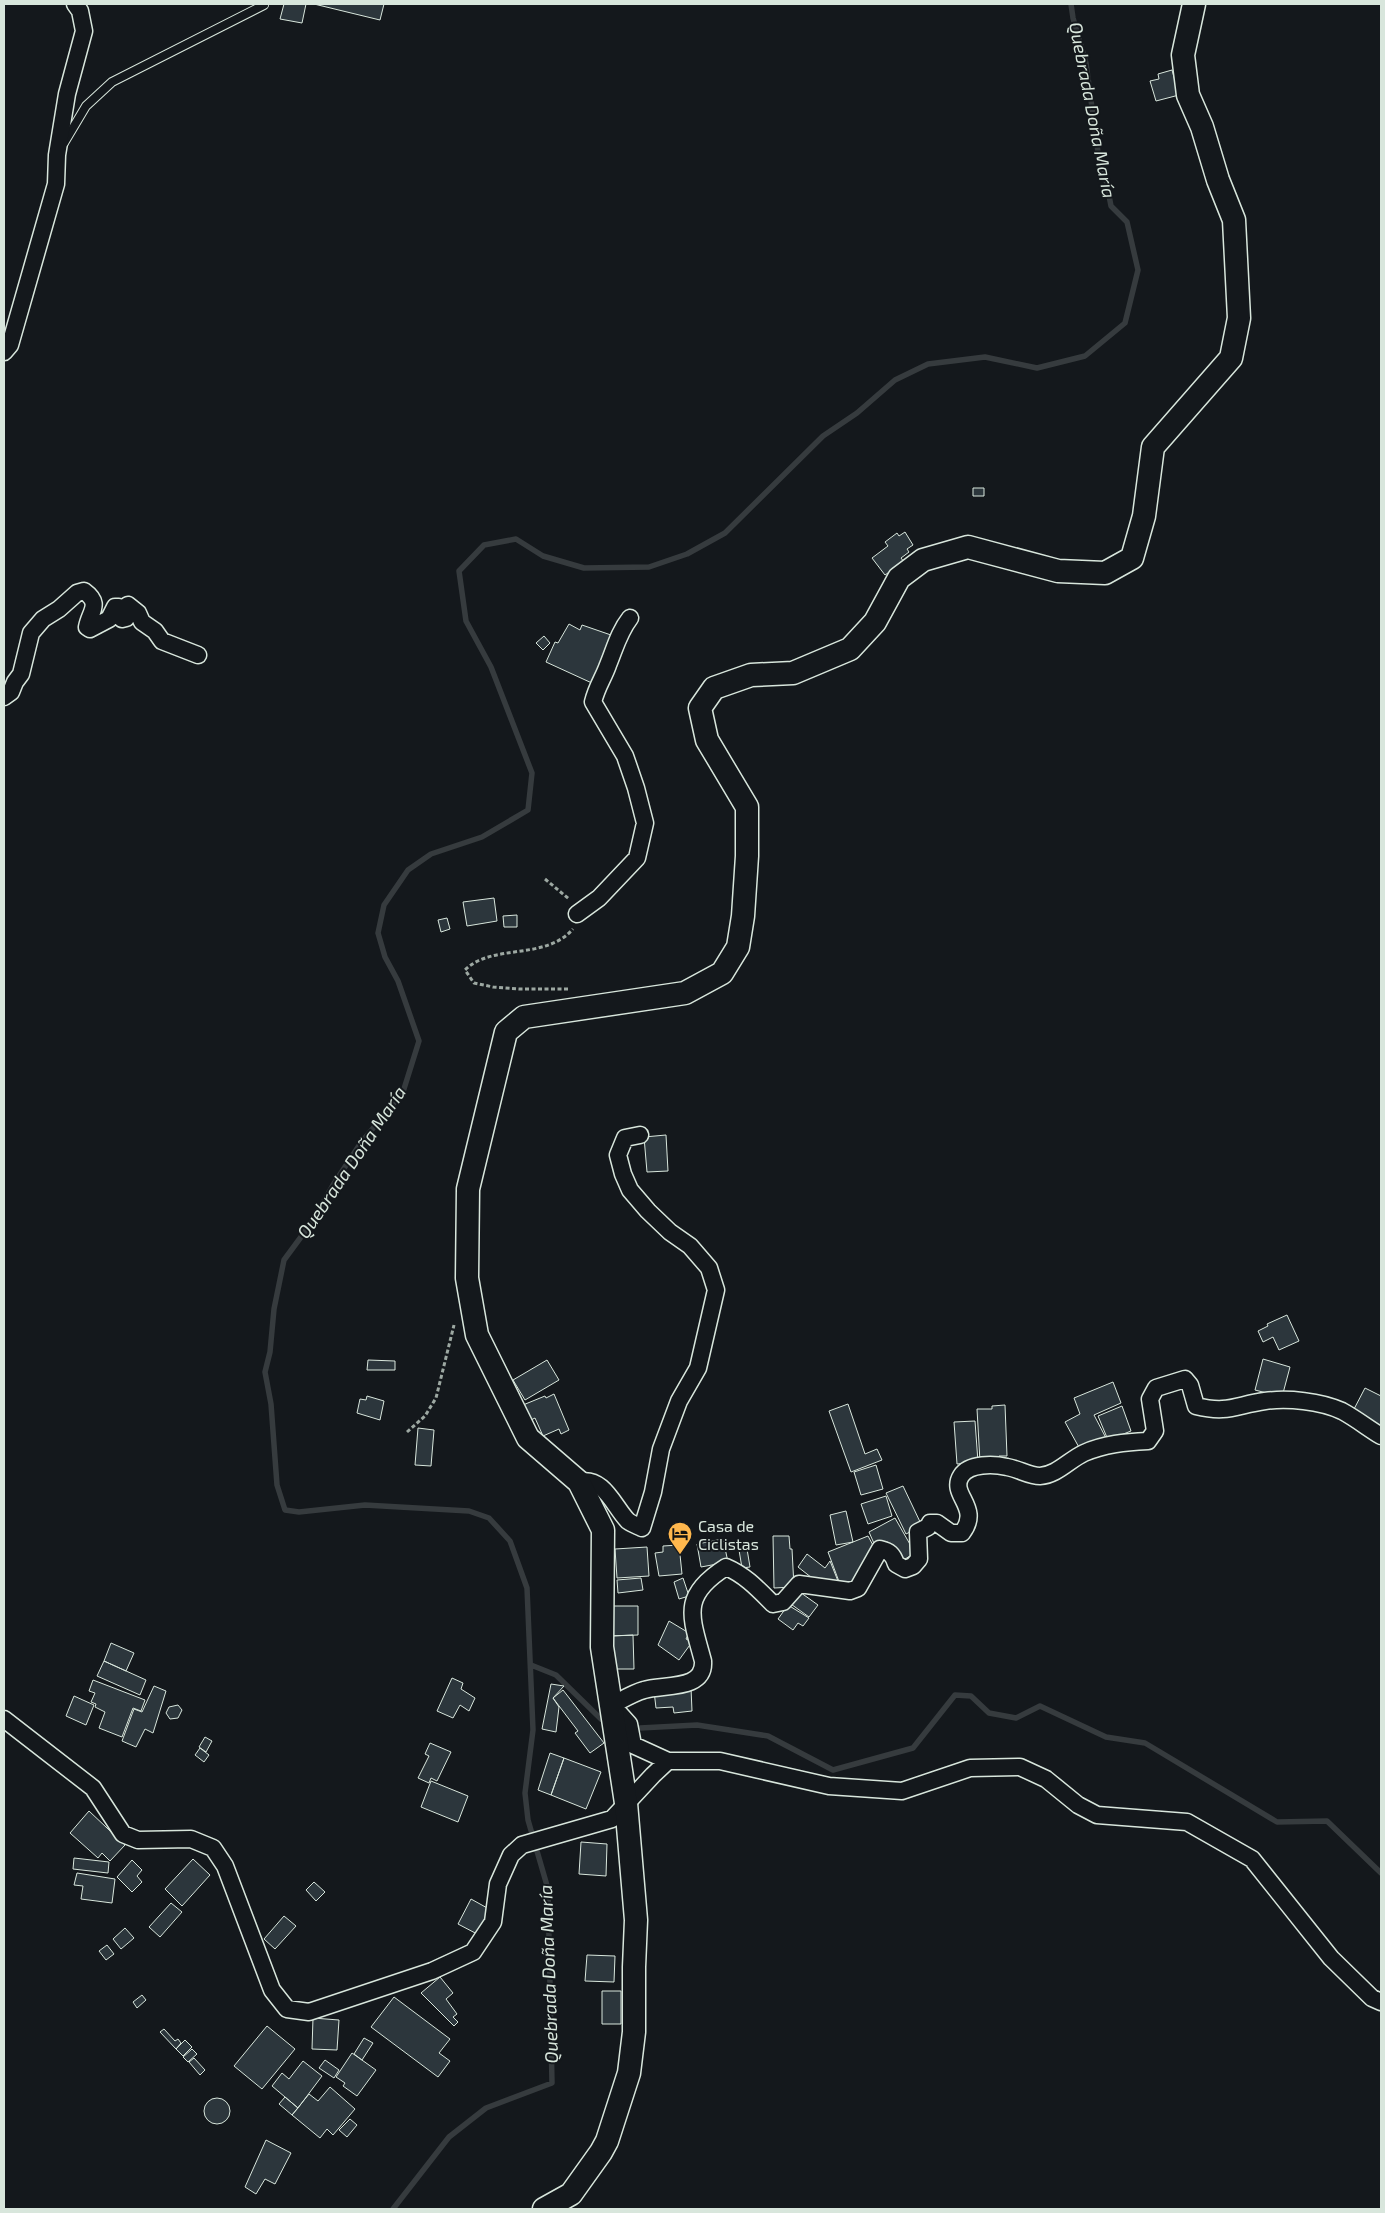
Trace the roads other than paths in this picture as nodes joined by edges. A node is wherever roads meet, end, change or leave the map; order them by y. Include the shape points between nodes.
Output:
1 (75, 4) edge
2 (1194, 4) edge
3 (264, 5) dead end
4 (57, 155) junction
5 (4, 352) edge
6 (630, 618) dead end
7 (198, 655) dead end
8 (4, 697) edge
9 (578, 914) road end
10 (640, 1135) dead end
11 (1381, 1436) edge
12 (579, 1482) junction
13 (612, 1705) junction
14 (4, 1719) edge
15 (668, 1762) junction
16 (626, 1803) junction
17 (1381, 2002) edge
18 (544, 2209) edge

1 - 4 street via 80,11 84,32 67,94
2 - 12 street via 1183,55 1188,96 1234,220 1239,318 1231,358 1153,447 1144,516 1132,558 1106,573 1058,572 968,547 923,560 900,578 875,622 850,649 793,673 751,676 714,688 700,708 707,740 747,807 748,856 738,947 722,973 685,993 524,1017 506,1032 468,1189 471,1300 477,1335 528,1438
3 - 4 lane via 112,82 86,106
4 - 5 street via 56,184 10,345
6 - 9 street via 622,628 593,702 625,756 645,823 643,836 637,858 599,898
7 - 8 street via 162,642 128,604 126,618 122,619 119,607 115,607 109,619 90,629 86,627 94,602 84,591 43,619 31,633 21,674 11,692
10 - 12 street via 625,1138 618,1155 630,1190 709,1268 716,1290 698,1368 679,1401 661,1449 642,1528 630,1522 609,1494 592,1482
11 - 13 street via 1340,1410 1299,1400 1265,1401 1214,1410 1196,1406 1190,1385 1184,1380 1156,1388 1150,1399 1155,1431 1148,1441 1118,1443 1084,1453 1048,1475 1035,1476 1007,1467 976,1466 968,1469 960,1477 958,1489 969,1508 967,1526 962,1533 951,1533 937,1523 918,1532 919,1559 913,1566 905,1569 896,1564 886,1550 880,1549 858,1588 850,1591 800,1584 783,1602 773,1604 750,1581 726,1567 711,1576 697,1594 691,1615 703,1661 700,1675 689,1682 644,1690
12 - 13 street via 603,1530 602,1647
13 - 15 street via 629,1724 633,1745
13 - 16 street
14 - 16 street via 93,1788 123,1834 138,1840 191,1839 213,1848 226,1866 272,1990 287,2009 309,2012 432,1972 473,1952 493,1922 498,1884 510,1854 522,1845 612,1819
15 - 16 street
15 - 17 street via 720,1761 829,1786 902,1791 970,1768 1020,1767 1046,1779 1078,1805 1097,1815 1186,1822 1252,1859 1331,1958 1372,1998
16 - 18 street via 636,1920 630,2073 608,2141 571,2194

